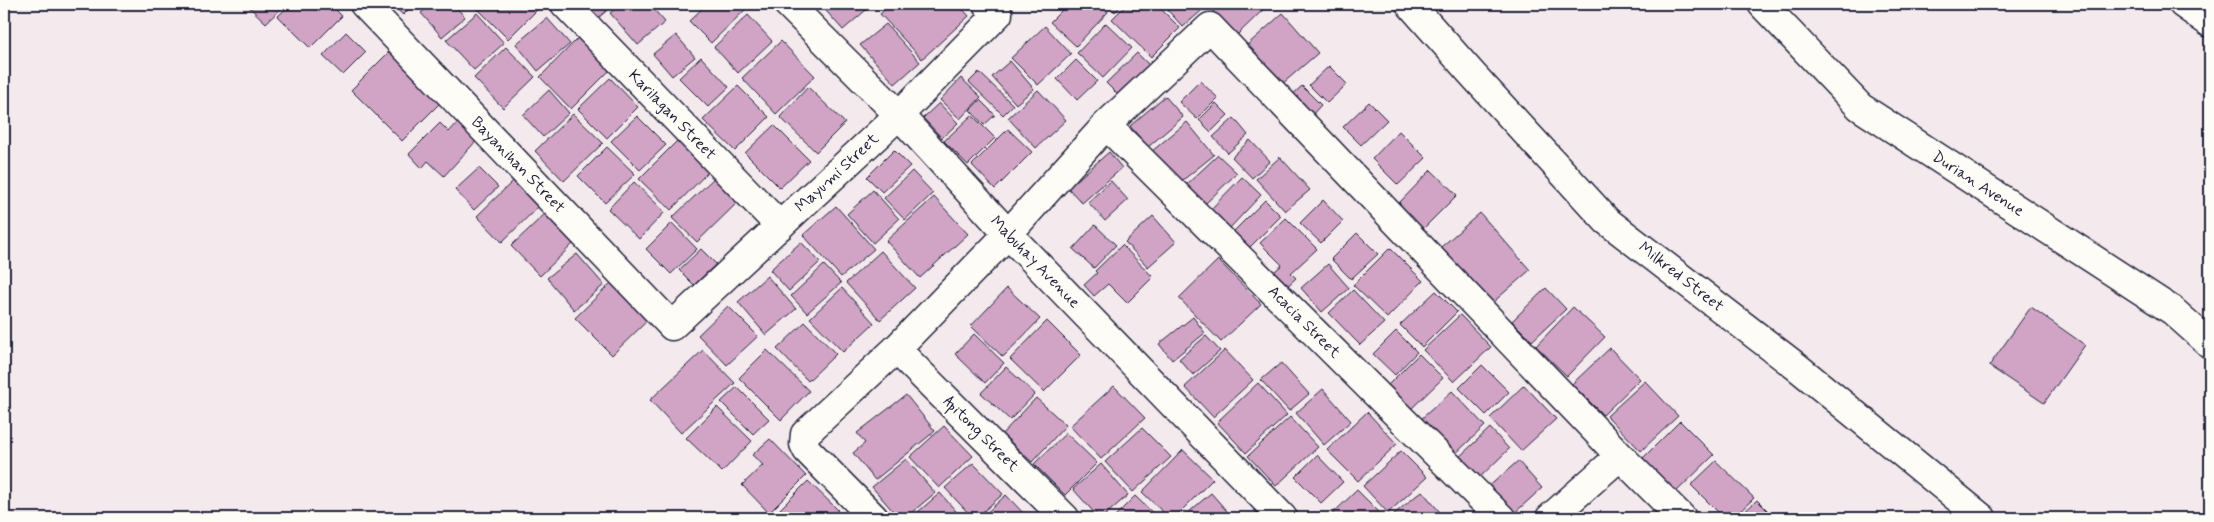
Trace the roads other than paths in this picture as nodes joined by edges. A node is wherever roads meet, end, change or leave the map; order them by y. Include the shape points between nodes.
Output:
1 (364, 4) edge
2 (565, 4) edge
3 (788, 4) edge
4 (1410, 4) edge
5 (1762, 4) edge
6 (2183, 4) edge
7 (992, 9) edge
8 (2210, 23) edge
9 (899, 115) junction
10 (1106, 125) junction
11 (780, 226) junction
12 (1008, 234) junction
13 (672, 326) joint
14 (2210, 344) edge
15 (896, 349) junction
16 (1620, 456) junction
17 (874, 518) edge
18 (1066, 518) edge
19 (1283, 518) edge
20 (1502, 518) edge
21 (1550, 518) edge
22 (1682, 518) edge
23 (1982, 518) edge

1 - 13 street, Bayanihan Street
2 - 11 street, Karilagan Street
3 - 9 street, Mabuhay Avenue
4 - 23 street, Milkred Street via 1607,221 1797,367
5 - 14 street, Durian Avenue via 1860,107 2173,311
6 - 8 street
7 - 9 street, Mayumi Street
9 - 11 street, Mayumi Street
9 - 12 street, Mabuhay Avenue
10 - 12 street
10 - 16 street via 1210,27
10 - 20 street, Acacia Street
11 - 13 street, Mayumi Street
12 - 15 street
12 - 19 street, Mabuhay Avenue
15 - 17 street via 805,434 807,450
15 - 18 street, Apitong Street
16 - 21 street
16 - 22 street

